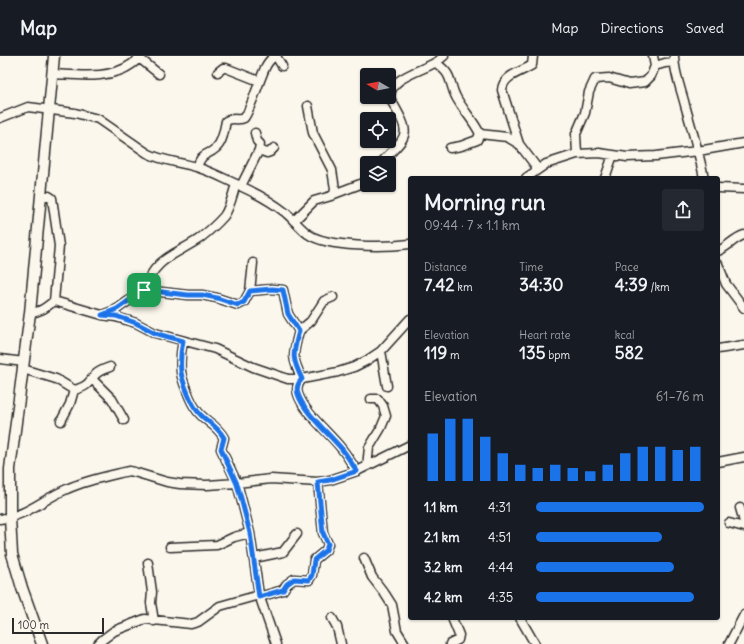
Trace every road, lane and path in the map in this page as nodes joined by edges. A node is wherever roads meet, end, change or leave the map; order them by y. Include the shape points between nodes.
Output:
1 (54, 56) edge
2 (275, 56) edge
3 (444, 56) edge
4 (533, 56) edge
5 (654, 56) edge
6 (140, 57) edge
7 (674, 59) edge
8 (436, 63) junction
9 (282, 66) dead end
10 (655, 66) junction
11 (218, 72) dead end
12 (53, 74) junction
13 (159, 74) dead end
14 (259, 81) junction
15 (308, 106) dead end
16 (50, 110) junction
17 (0, 118) edge
18 (255, 133) dead end
19 (480, 134) junction
20 (744, 143) edge
21 (519, 144) junction
22 (274, 148) dead end
23 (450, 148) dead end
24 (260, 150) junction
25 (698, 151) junction
26 (577, 154) junction
27 (613, 155) junction
28 (388, 156) edge
29 (197, 167) junction
30 (531, 175) edge
31 (606, 176) edge
32 (704, 176) edge
33 (360, 184) edge
34 (239, 185) junction
35 (720, 188) edge
36 (744, 189) edge
37 (334, 194) junction
38 (41, 196) junction
39 (294, 221) junction
40 (744, 235) edge
41 (408, 244) edge
42 (720, 250) edge
43 (253, 263) dead end
44 (720, 269) edge
45 (144, 290) junction
46 (250, 291) junction
47 (333, 297) dead end
48 (54, 301) junction
49 (744, 308) edge
50 (30, 313) junction
51 (102, 315) junction
52 (408, 321) edge
53 (299, 331) junction
54 (183, 341) junction
55 (744, 345) edge
56 (720, 349) edge
57 (381, 351) junction
58 (0, 359) edge
59 (23, 365) junction
60 (110, 366) dead end
61 (302, 379) junction
62 (93, 380) junction
63 (387, 386) dead end
64 (74, 390) junction
65 (371, 398) dead end
66 (124, 420) dead end
67 (61, 421) dead end
68 (408, 446) edge
69 (744, 456) edge
70 (720, 462) edge
71 (367, 466) junction
72 (357, 471) junction
73 (318, 482) junction
74 (237, 484) junction
75 (740, 508) dead end
76 (5, 518) edge
77 (744, 522) edge
78 (729, 524) dead end
79 (744, 527) edge
80 (250, 533) junction
81 (297, 534) dead end
82 (170, 548) dead end
83 (254, 558) junction
84 (364, 558) dead end
85 (148, 563) dead end
86 (259, 596) junction
87 (744, 615) edge
88 (332, 618) dead end
89 (453, 620) edge
90 (521, 620) edge
91 (154, 621) junction
92 (42, 644) edge
93 (98, 644) edge
94 (276, 644) edge
95 (342, 644) edge
96 (405, 644) edge
97 (450, 644) edge
98 (535, 644) edge
99 (729, 644) edge

1 - 12 main road
2 - 9 street
2 - 14 street via 266,64
3 - 8 street
4 - 21 street via 532,65 505,80 502,85
5 - 10 street
6 - 12 street via 131,65 116,72
6 - 13 street
7 - 10 street
7 - 25 street
8 - 19 street via 444,68 455,96
8 - 28 street via 410,74 391,89 391,100 406,130 402,141
10 - 26 street via 645,82 636,84 609,78 595,79 576,134
11 - 14 street via 226,68
12 - 16 main road
14 - 29 street via 245,117 226,121 223,136 216,149 200,158
15 - 37 street via 313,133 332,170
16 - 17 street via 28,107
16 - 29 street via 98,119 155,157
16 - 38 main road
18 - 24 street
19 - 21 street via 507,137
19 - 23 street via 477,140
20 - 25 street
21 - 30 street
22 - 24 street via 266,153
24 - 34 street
25 - 27 street via 656,156
25 - 32 street
26 - 27 street
26 - 30 street via 546,164
27 - 31 street
29 - 34 street
33 - 37 street
34 - 39 street via 270,201
34 - 45 street via 225,214 198,239 165,258 148,279
35 - 36 street
37 - 39 street via 314,201
38 - 48 street via 52,198 59,246
38 - 50 main road
39 - 41 street via 309,234 339,244
40 - 42 street via 737,237
43 - 46 street
44 - 49 street via 726,284
45 - 46 street via 202,295 238,305 244,302
45 - 51 street via 117,309
46 - 53 street via 283,290 288,314
47 - 53 street via 324,301 311,321
48 - 50 street via 43,310
48 - 51 street
50 - 59 main road
51 - 54 street via 116,316 155,333
52 - 57 street
53 - 61 street via 293,355
54 - 61 street via 215,349 280,377
54 - 74 street via 181,373 190,399 196,410 220,431 224,438 221,449
55 - 56 street
57 - 61 street via 354,367
57 - 63 street
58 - 59 street
59 - 64 street
59 - 76 main road
60 - 62 street via 95,374
61 - 72 street via 298,383 298,393 305,407 341,448
62 - 64 street via 83,388
62 - 66 street via 112,399
64 - 67 street
65 - 71 street via 378,399 386,416 369,448
68 - 71 street
69 - 70 street
71 - 72 street
72 - 73 street
73 - 74 street via 271,479
73 - 86 street via 323,533 328,544 326,550 314,560 309,580 294,579 283,590
74 - 76 street via 180,484 129,471 67,488 39,506
74 - 80 street
75 - 77 street
76 - 92 main road via 16,568
78 - 79 street
80 - 82 street via 217,545
80 - 83 street
81 - 83 street via 284,552
83 - 86 street
84 - 96 street via 372,577 392,605 397,631
85 - 91 street
86 - 91 street via 220,606 198,622 190,624
86 - 94 street
87 - 99 street
88 - 95 street
89 - 97 street via 459,635 458,640
90 - 98 street
91 - 93 street via 145,619 114,631

